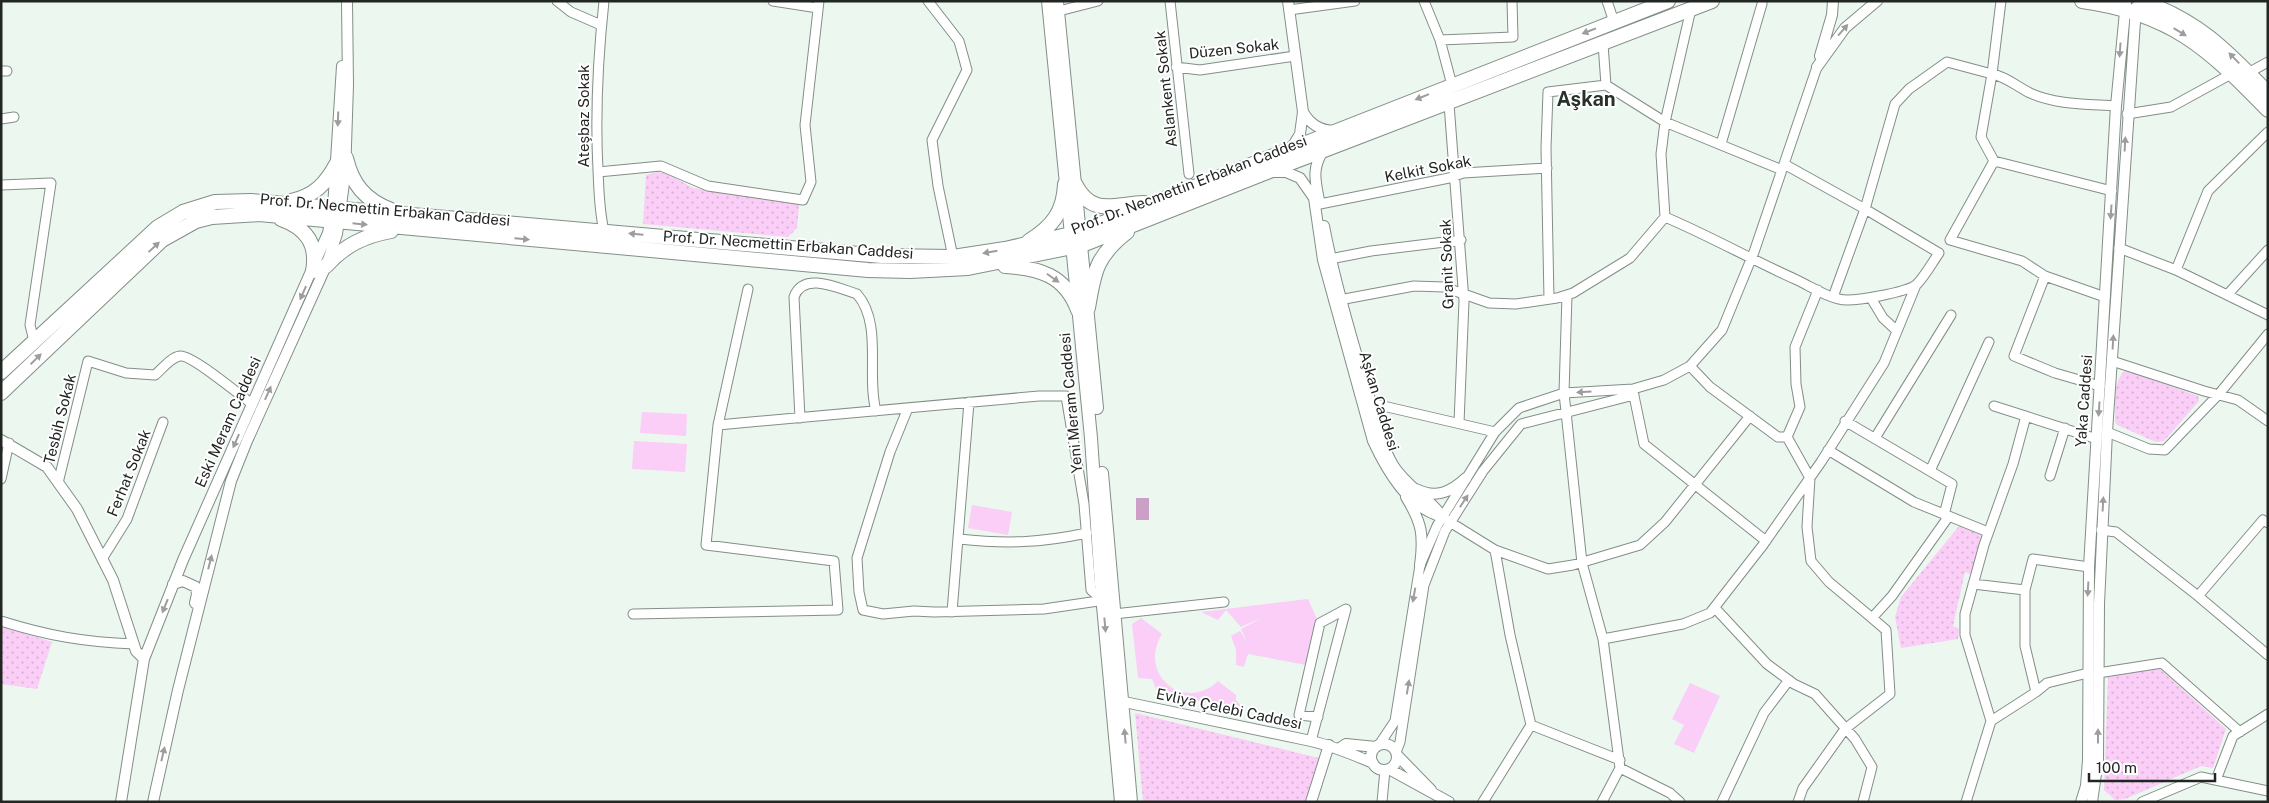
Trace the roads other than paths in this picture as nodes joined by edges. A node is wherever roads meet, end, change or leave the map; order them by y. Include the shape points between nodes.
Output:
1 (346, 1) edge
2 (557, 1) edge
3 (604, 1) edge
4 (773, 1) edge
5 (928, 1) edge
6 (1048, 1) edge
7 (1098, 1) edge
8 (1170, 1) edge
9 (1355, 1) edge
10 (1424, 1) edge
11 (1512, 1) edge
12 (1608, 1) edge
13 (1668, 1) edge
14 (1712, 1) edge
15 (1833, 1) edge
16 (1877, 1) edge
17 (2002, 1) edge
18 (2082, 1) edge
19 (1762, 4) dead end
20 (818, 5) edge
21 (2133, 5) edge
22 (1058, 6) edge
23 (1288, 6) edge
24 (1691, 9) junction
25 (1614, 22) junction
26 (602, 25) junction
27 (1440, 40) junction
28 (1603, 44) junction
29 (1295, 56) junction
30 (2268, 62) edge
31 (1817, 67) junction
32 (1176, 68) junction
33 (2233, 73) junction
34 (2248, 73) junction
35 (1992, 74) junction
36 (1452, 85) junction
37 (1606, 85) junction
38 (2268, 93) edge
39 (1449, 104) junction
40 (2116, 106) junction
41 (2268, 110) edge
42 (1303, 112) junction
43 (2127, 114) junction
44 (14, 117) dead end
45 (1, 119) edge
46 (1665, 122) junction
47 (1335, 131) junction
48 (2268, 132) edge
49 (1721, 144) junction
50 (1291, 148) junction
51 (1323, 150) junction
52 (341, 160) junction
53 (1994, 161) junction
54 (1783, 167) junction
55 (1547, 168) junction
56 (598, 172) junction
57 (1267, 172) junction
58 (1189, 174) dead end
59 (1456, 176) junction
60 (1070, 184) junction
61 (1, 185) edge
62 (2112, 191) junction
63 (278, 203) junction
64 (1155, 203) junction
65 (1318, 205) junction
66 (1865, 209) junction
67 (259, 214) junction
68 (337, 215) junction
69 (403, 215) junction
70 (1665, 217) junction
71 (1138, 223) junction
72 (407, 229) junction
73 (604, 230) junction
74 (1076, 240) junction
75 (1461, 240) junction
76 (1950, 240) junction
77 (1020, 246) junction
78 (2119, 248) junction
79 (2268, 250) edge
80 (1939, 253) junction
81 (953, 257) junction
82 (1751, 259) junction
83 (1327, 260) junction
84 (989, 265) junction
85 (319, 268) junction
86 (2176, 270) junction
87 (2045, 276) junction
88 (1916, 285) junction
89 (748, 289) dead end
90 (1818, 290) junction
91 (2228, 294) junction
92 (1464, 295) junction
93 (1567, 295) junction
94 (1833, 297) junction
95 (2105, 297) junction
96 (1871, 298) junction
97 (1549, 299) junction
98 (1338, 300) junction
99 (1083, 309) junction
100 (2268, 314) edge
101 (1951, 315) dead end
102 (1897, 331) junction
103 (2268, 334) edge
104 (34, 341) junction
105 (1989, 342) dead end
106 (2112, 361) junction
107 (1690, 366) junction
108 (1, 372) edge
109 (2100, 386) junction
110 (1633, 392) junction
111 (1, 393) edge
112 (1564, 393) junction
113 (2219, 394) junction
114 (969, 402) junction
115 (1367, 402) junction
116 (252, 404) junction
117 (1994, 406) dead end
118 (908, 408) junction
119 (876, 411) junction
120 (1566, 412) junction
121 (1750, 416) junction
122 (2026, 416) junction
123 (800, 418) junction
124 (2268, 420) edge
125 (1846, 421) junction
126 (163, 422) dead end
127 (1459, 423) junction
128 (718, 426) junction
129 (2065, 428) junction
130 (1495, 432) junction
131 (2107, 432) junction
132 (1787, 437) junction
133 (1875, 438) junction
134 (2096, 439) junction
135 (5, 441) edge
136 (1828, 450) junction
137 (1930, 471) junction
138 (2050, 476) dead end
139 (1466, 478) junction
140 (1810, 478) junction
141 (1, 479) edge
142 (58, 483) junction
143 (1695, 484) junction
144 (1405, 488) junction
145 (1947, 515) junction
146 (1447, 519) junction
147 (2266, 519) edge
148 (2102, 530) junction
149 (1988, 532) junction
150 (1086, 533) junction
151 (959, 540) junction
152 (1766, 541) junction
153 (1495, 550) junction
154 (102, 559) junction
155 (1582, 563) junction
156 (1420, 565) junction
157 (2089, 567) junction
158 (173, 584) junction
159 (1973, 584) junction
160 (2025, 590) junction
161 (2198, 596) junction
162 (1108, 600) junction
163 (1224, 602) dead end
164 (1715, 608) junction
165 (952, 612) junction
166 (633, 614) dead end
167 (1114, 614) junction
168 (1872, 618) junction
169 (1, 621) edge
170 (1603, 638) junction
171 (134, 644) junction
172 (2268, 655) edge
173 (144, 659) junction
174 (2093, 673) junction
175 (1789, 680) junction
176 (178, 690) junction
177 (2036, 692) junction
178 (1117, 701) junction
179 (2268, 714) edge
180 (1318, 717) junction
181 (1991, 721) junction
182 (1531, 725) junction
183 (1845, 729) junction
184 (2240, 732) junction
185 (1311, 741) junction
186 (1329, 745) junction
187 (1377, 746) junction
188 (1340, 748) junction
189 (1397, 754) junction
190 (1373, 763) junction
191 (1620, 764) junction
192 (1387, 770) junction
193 (2216, 780) junction
194 (2268, 790) edge
195 (1432, 791) junction
196 (2095, 800) edge
197 (121, 802) edge
198 (153, 802) edge
199 (1121, 802) edge
200 (1131, 802) edge
201 (1311, 802) edge
202 (1382, 802) edge
203 (1449, 802) edge
204 (1483, 802) edge
205 (1602, 802) edge
206 (1680, 802) edge
207 (1722, 802) edge
208 (1798, 802) edge
209 (1864, 802) edge
210 (1966, 802) edge
211 (2081, 802) edge
212 (2142, 802) edge

1 - 52 street, Eski Meram Caddesi via 348,85
2 - 26 street via 571,12
3 - 26 street, Ateşbaz Sokak
4 - 20 street
5 - 81 street via 959,41 967,70 932,140
6 - 60 main road, Yeni Meram Caddesi
7 - 22 street
8 - 32 street, Aslankent Sokak
9 - 23 street
10 - 27 street
11 - 27 street via 1513,37
12 - 25 street
13 - 25 main road, Prof. Dr. Necmettin Erbakan Caddesi
14 - 24 main road, Prof. Dr. Necmettin Erbakan Caddesi
15 - 31 street
31 -> 16 street via 1845,28
17 - 35 street
18 - 21 main road
19 - 49 street
20 - 56 street via 805,125 811,182 803,200 708,186 661,166
21 -> 33 main road via 2188,37
34 -> 21 main road via 2203,30 2168,10
21 -> 40 street, Yaka Caddesi
21 - 43 street, Yaka Caddesi
22 - 60 main road, Yeni Meram Caddesi
23 - 29 street
24 - 28 main road, Prof. Dr. Necmettin Erbakan Caddesi
24 - 46 street
25 -> 36 main road, Prof. Dr. Necmettin Erbakan Caddesi
26 - 56 street, Ateşbaz Sokak via 596,133
27 - 36 street
28 - 37 street
28 - 39 main road, Prof. Dr. Necmettin Erbakan Caddesi
29 - 32 street, Düzen Sokak via 1200,70
29 - 42 street
30 - 34 street
31 - 54 street
32 - 58 street, Aslankent Sokak
33 - 41 main road
33 - 43 street via 2170,107
34 - 38 main road
35 - 40 street via 2056,101
35 - 53 street via 1981,137
35 - 66 street via 1947,62 1909,89 1895,104
36 -> 47 main road, Prof. Dr. Necmettin Erbakan Caddesi
37 - 46 street
37 - 55 street via 1548,92
39 - 51 main road, Prof. Dr. Necmettin Erbakan Caddesi
39 - 59 street, Granit Sokak
40 - 62 street, Yaka Caddesi
42 - 47 street via 1311,124
42 - 50 street via 1300,134
78 -> 43 street, Yaka Caddesi
44 - 45 street
46 - 49 street
46 - 70 street via 1661,154
47 - 50 main road, Prof. Dr. Necmettin Erbakan Caddesi
48 - 86 street via 2208,191
49 - 54 street
50 - 64 main road, Prof. Dr. Necmettin Erbakan Caddesi
51 - 57 main road, Prof. Dr. Necmettin Erbakan Caddesi
51 - 65 street, Aşkan Caddesi via 1314,172
52 - 63 main road via 328,180 311,194
52 - 68 street, Eski Meram Caddesi
52 - 69 main road via 366,197
53 - 62 street
53 - 76 street
54 - 66 street
54 - 82 street
55 - 59 street, Kelkit Sokak
55 - 97 street
56 - 73 street, Ateşbaz Sokak
57 - 65 street, Aşkan Caddesi via 1286,172 1300,178
57 - 71 main road, Prof. Dr. Necmettin Erbakan Caddesi
59 - 65 street, Kelkit Sokak
59 - 75 street, Granit Sokak
60 - 64 main road via 1086,200 1100,206
60 - 74 main road, Yeni Meram Caddesi
60 - 77 main road via 1054,222
61 - 104 street via 51,183 30,325
62 -> 95 street, Yaka Caddesi
63 - 68 main road, Prof. Dr. Necmettin Erbakan Caddesi
63 - 104 main road, Prof. Dr. Necmettin Erbakan Caddesi via 251,200 215,202 171,218 142,240
64 - 74 main road, Prof. Dr. Necmettin Erbakan Caddesi
65 - 83 street, Aşkan Caddesi
66 - 80 street
66 - 94 street
67 - 68 main road, Prof. Dr. Necmettin Erbakan Caddesi
67 - 85 main road via 290,222 305,233
111 -> 67 main road, Prof. Dr. Necmettin Erbakan Caddesi via 162,240 196,221
68 - 69 main road, Prof. Dr. Necmettin Erbakan Caddesi
68 -> 72 main road, Prof. Dr. Necmettin Erbakan Caddesi
68 - 85 street, Eski Meram Caddesi
69 - 73 main road, Prof. Dr. Necmettin Erbakan Caddesi
70 - 82 street via 1706,234
70 - 93 street via 1630,258
71 - 74 main road, Prof. Dr. Necmettin Erbakan Caddesi
71 - 99 main road via 1109,247 1099,261
72 -> 84 main road, Prof. Dr. Necmettin Erbakan Caddesi via 868,270 910,271
72 - 85 main road via 358,240
81 -> 73 main road, Prof. Dr. Necmettin Erbakan Caddesi via 882,256
74 - 77 main road, Prof. Dr. Necmettin Erbakan Caddesi
74 - 84 main road, Prof. Dr. Necmettin Erbakan Caddesi
74 - 99 main road, Yeni Meram Caddesi
75 - 83 street
75 - 92 street, Granit Sokak
76 - 80 street
76 - 87 street via 2022,261
77 -> 81 main road, Prof. Dr. Necmettin Erbakan Caddesi
78 - 86 street
106 -> 78 street, Yaka Caddesi
79 - 91 street
80 - 88 street
82 - 90 street
82 - 107 street via 1722,330
83 - 98 street, Aşkan Caddesi
84 -> 99 main road via 1045,273 1065,288
85 -> 116 street, Eski Meram Caddesi
176 -> 85 street, Eski Meram Caddesi via 231,481
86 - 91 street
87 - 95 street
87 - 109 street via 2014,356 2055,373
88 - 96 street
88 - 102 street
89 - 128 street
90 - 94 street
90 - 132 street via 1795,348 1800,407
91 - 100 street
92 - 97 street via 1489,303 1516,304
92 - 98 street via 1444,286 1414,286
92 - 127 street, Granit Sokak
93 - 97 street
93 - 112 street
94 - 96 street via 1840,300
95 - 109 street, Yaka Caddesi
96 - 102 street via 1883,318
98 - 115 street, Aşkan Caddesi
99 - 162 main road, Yeni Meram Caddesi
101 - 133 street
102 - 125 street via 1884,362
103 - 113 street
104 - 108 main road, Prof. Dr. Necmettin Erbakan Caddesi
105 - 137 street
106 - 113 street
106 - 131 street, Yaka Caddesi
107 - 110 street
107 - 121 street via 1710,386
109 -> 134 street, Yaka Caddesi
110 -> 112 street
110 - 120 street
110 - 143 street via 1644,444
112 - 120 street
112 - 130 street via 1519,408
113 - 124 street via 2238,400
113 - 131 street via 2165,450 2149,449
114 - 118 street
114 - 150 street via 1066,396
114 - 151 street
115 - 127 street
115 - 144 street, Aşkan Caddesi
116 - 142 street, Tesbih Sokak via 185,357 174,359 155,375 126,373 88,361
116 -> 158 street, Eski Meram Caddesi
117 - 122 street
118 - 119 street
118 - 165 street via 890,452 857,558 859,592 863,610 883,614
119 - 123 street
119 - 123 street via 872,397 869,319 862,299 857,294 810,282 802,284 794,297
146 -> 120 street via 1522,424
120 - 155 street
121 - 132 street via 1778,437
121 - 143 street
122 - 129 street
122 - 149 street via 2013,464
123 - 128 street
125 - 133 street
125 - 136 street
126 - 154 street, Ferhat Sokak via 127,519
127 - 130 street
128 - 166 street via 706,545 834,561 838,610
129 - 134 street
129 - 138 street
130 - 139 street
148 -> 131 street, Yaka Caddesi
132 - 140 street
133 - 137 street
134 - 157 street, Yaka Caddesi
135 - 141 street
135 - 142 street via 47,467
136 - 140 street
136 - 145 street via 1914,502
137 - 145 street via 1952,484
139 - 144 street via 1454,490 1440,494
139 - 146 street
140 - 152 street
140 - 168 street via 1807,527 1811,561 1829,582
142 - 154 street via 77,509
143 - 152 street
143 - 155 street via 1665,522 1640,545
144 - 146 street, Aşkan Caddesi
144 - 156 street via 1421,526
145 - 149 street
145 - 168 street via 1892,596
146 - 153 street
146 - 156 street
189 -> 146 street via 1424,585
147 - 161 street
148 - 161 street via 2116,532
148 - 174 street, Yaka Caddesi
149 - 159 street
150 - 151 street via 1046,541
150 - 162 street via 1091,590
151 - 165 street
152 - 164 street
153 - 155 street via 1548,569
153 - 182 street
154 - 171 street via 113,580
155 - 170 street
156 -> 187 street via 1395,721
157 - 160 street via 2033,559
157 -> 174 street, Yaka Caddesi
158 -> 173 street, Eski Meram Caddesi
158 - 176 street via 190,583 196,587 197,594 180,662
159 - 160 street
159 - 181 street via 1965,614 1965,635
160 - 177 street via 2026,646
161 - 172 street
162 - 165 street via 1044,609
162 - 167 main road, Yeni Meram Caddesi
162 -> 178 main road, Yeni Meram Caddesi
163 - 167 street
164 - 170 street via 1683,624
164 - 175 street via 1767,664
167 - 178 main road, Yeni Meram Caddesi
168 - 183 street via 1886,630 1890,694
169 - 171 street via 87,642
170 - 191 street
171 - 173 street
173 - 197 street, Eski Meram Caddesi
174 - 177 street via 2047,684
174 - 184 street via 2162,663
196 -> 174 street, Yaka Caddesi via 2098,760
174 - 211 street, Yaka Caddesi via 2086,786
175 - 183 street via 1815,694
175 - 207 street via 1764,713
198 -> 176 street, Eski Meram Caddesi
177 - 181 street
178 - 185 street, Evliya Çelebi Caddesi
178 - 199 main road, Yeni Meram Caddesi
200 -> 178 main road, Yeni Meram Caddesi
179 - 184 street
180 - 180 street via 1327,681 1346,609 1320,623 1299,715
180 - 185 street
181 - 210 street
182 - 191 street
182 - 204 street
183 - 208 street via 1803,788
183 - 209 street via 1872,767
184 - 193 street via 2233,736
185 - 186 street, Evliya Çelebi Caddesi
186 - 188 street, Evliya Çelebi Caddesi
186 - 201 street
187 - 188 street, Evliya Çelebi Caddesi via 1346,744
187 - 189 street via 1390,745
187 - 190 street via 1371,756
188 - 190 street, Evliya Çelebi Caddesi
189 - 192 street via 1396,763
189 - 195 street
190 - 192 street via 1377,768
191 - 205 street
191 - 206 street
192 - 195 street
192 - 202 street
193 - 194 street
193 - 212 street via 2201,777
195 - 203 street

